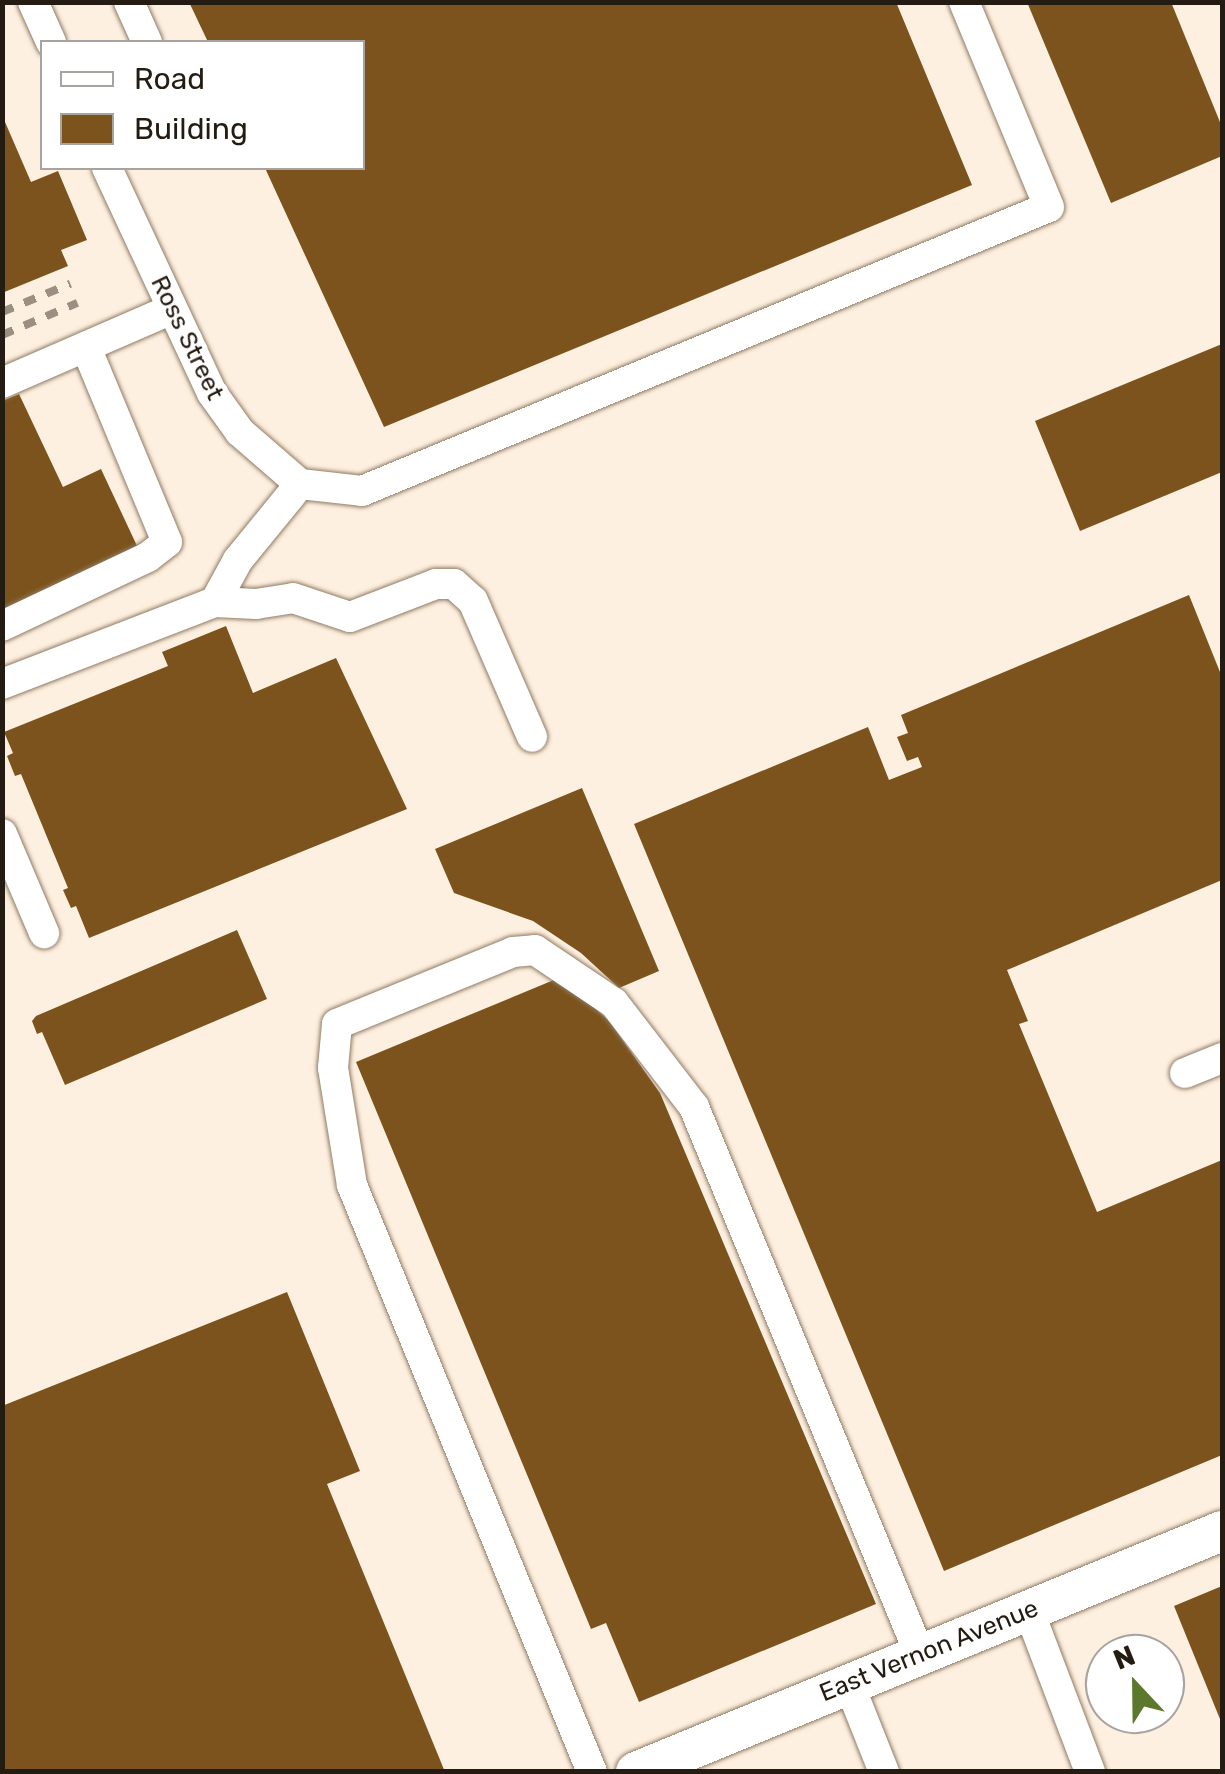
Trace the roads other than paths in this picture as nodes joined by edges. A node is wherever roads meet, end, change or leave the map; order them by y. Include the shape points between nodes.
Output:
1 (33, 2) edge
2 (129, 2) edge
3 (964, 2) edge
4 (50, 40) edge
5 (146, 40) edge
6 (109, 170) edge
7 (172, 309) junction
8 (86, 346) junction
9 (2, 383) edge
10 (300, 484) junction
11 (216, 602) junction
12 (2, 626) edge
13 (2, 684) edge
14 (532, 738) dead end
15 (2, 834) edge
16 (44, 933) dead end
17 (1222, 1058) edge
18 (1185, 1073) dead end
19 (1222, 1531) edge
20 (1029, 1610) junction
21 (920, 1655) junction
22 (849, 1684) junction
23 (592, 1772) edge
24 (636, 1772) edge
25 (884, 1772) edge
26 (1090, 1772) edge

1 - 4 street
2 - 5 street
3 - 10 street via 1049,207 362,491
6 - 7 street, Ross Street
7 - 8 street
7 - 10 street, Ross Street via 220,406
8 - 9 street
8 - 12 street via 167,542 148,558
10 - 11 street via 238,560
11 - 13 street
11 - 14 street via 294,598 350,617 436,584 454,584 473,601
15 - 16 street
17 - 18 street
19 - 20 main road, East Vernon Avenue
20 - 21 main road, East Vernon Avenue
20 - 26 street
21 - 22 main road, East Vernon Avenue
21 - 23 street via 694,1107 614,1003 535,950 513,952 337,1024 332,1068 352,1185
22 - 24 main road, East Vernon Avenue
22 - 25 street

